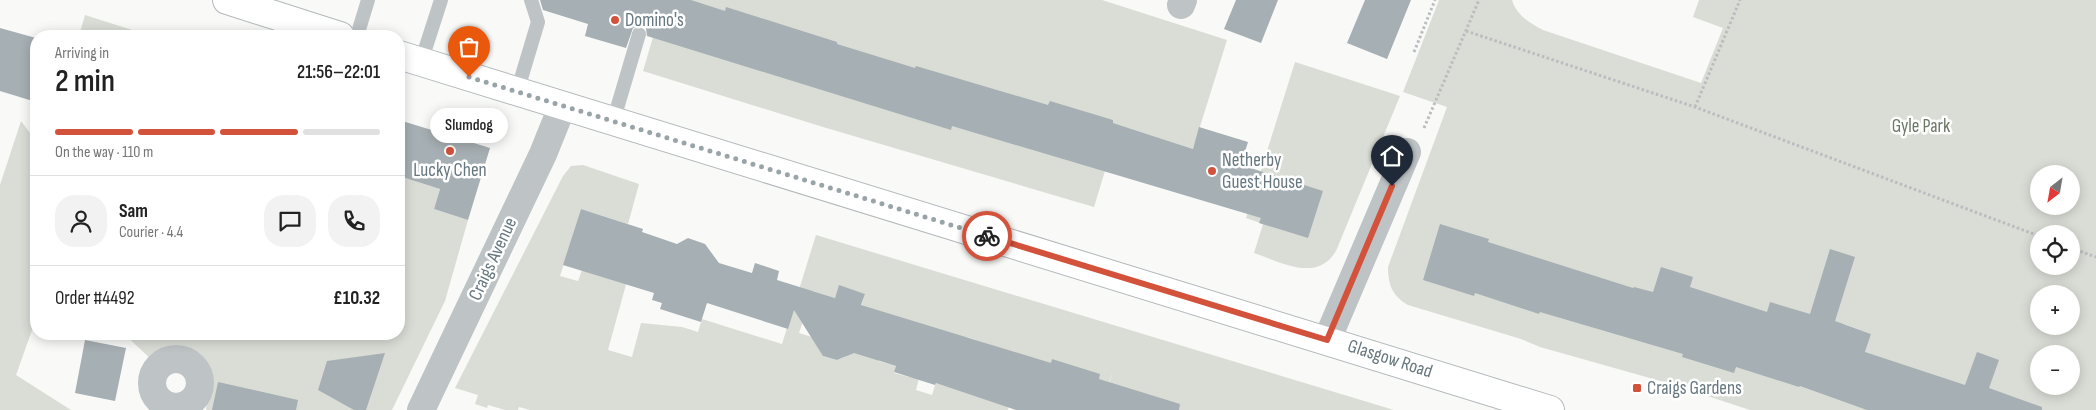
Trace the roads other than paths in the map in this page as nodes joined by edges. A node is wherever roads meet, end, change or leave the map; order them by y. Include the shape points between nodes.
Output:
1 (227, 0) edge
2 (368, 0) edge
3 (441, 0) edge
4 (532, 0) edge
5 (321, 30) edge
6 (359, 30) edge
7 (639, 34) dead end
8 (410, 58) edge
9 (517, 92) junction
10 (562, 106) junction
11 (613, 122) junction
12 (1407, 152) road end
13 (1327, 340) junction
14 (421, 410) edge
15 (1550, 410) edge

1 - 5 main road
2 - 6 lane
3 - 8 lane
4 - 9 lane via 538,22
7 - 11 lane
8 - 9 main road, Glasgow Road
9 - 10 main road, Glasgow Road
10 - 11 main road, Glasgow Road
10 - 14 street, Craigs Avenue via 543,154
11 - 13 main road, Glasgow Road
12 - 13 street
13 - 15 main road, Glasgow Road

